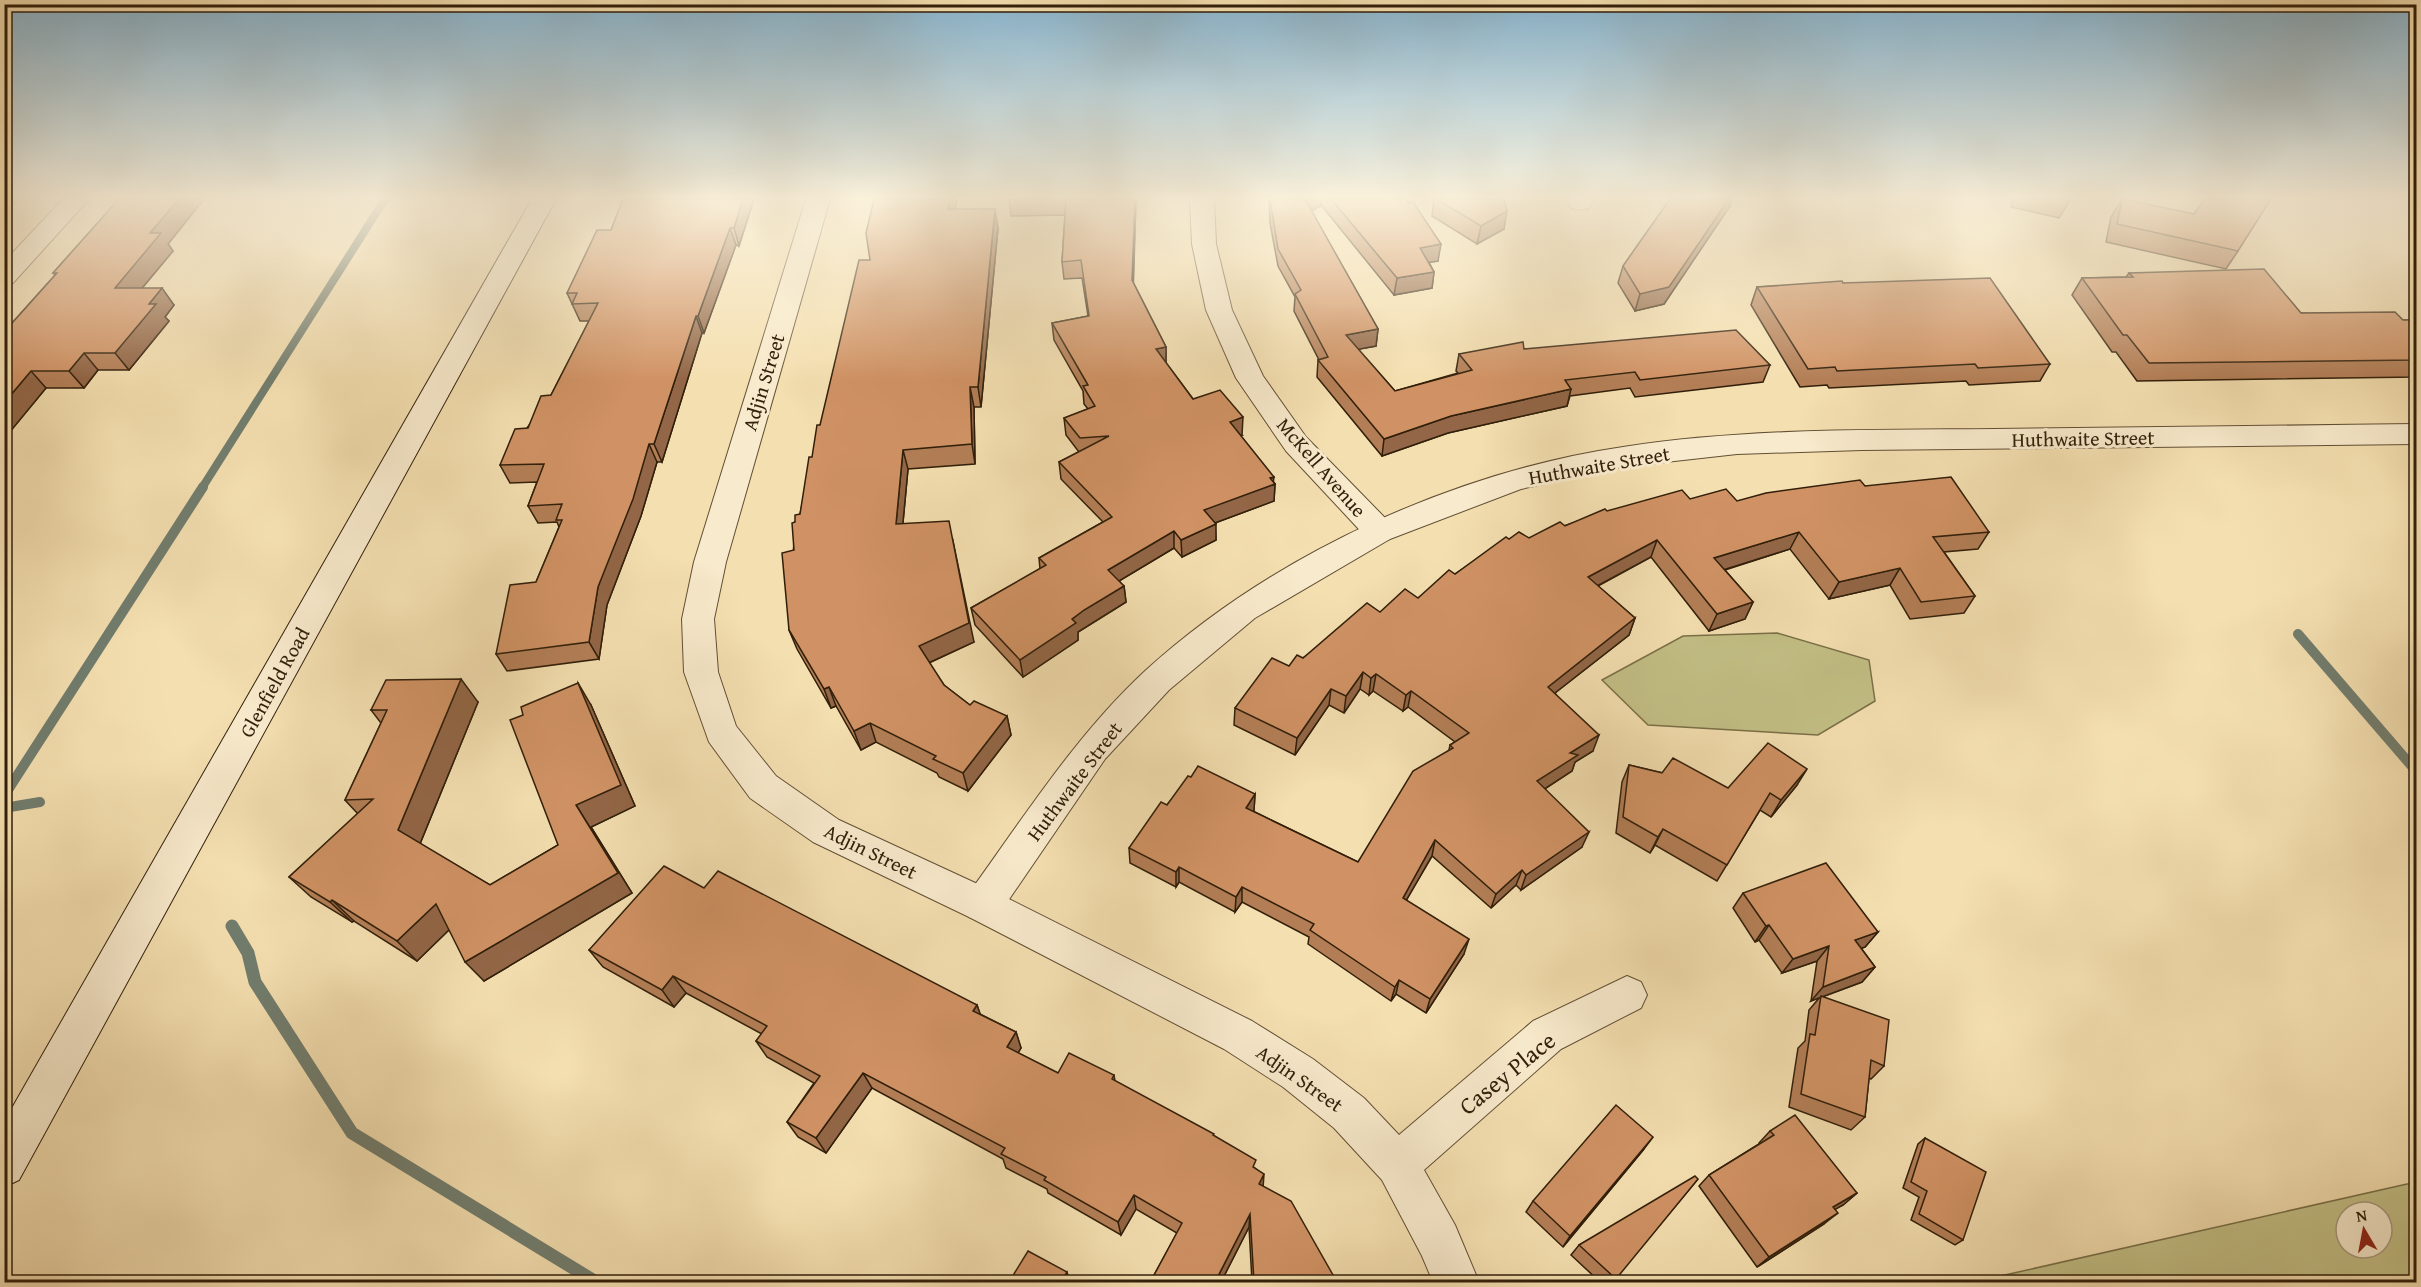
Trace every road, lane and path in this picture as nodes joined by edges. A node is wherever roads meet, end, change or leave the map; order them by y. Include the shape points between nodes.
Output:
1 (13, 259) edge
2 (511, 259) edge
3 (800, 259) edge
4 (1207, 259) edge
5 (4, 278) edge
6 (2416, 434) edge
7 (1379, 531) junction
8 (983, 905) junction
9 (1627, 995) dead end
10 (4, 1165) edge
11 (1397, 1165) junction
12 (1456, 1282) edge

1 - 5 street
2 - 10 street, Glenfield Road
3 - 8 street, Adjin Street via 710,561 698,619 701,672 721,732 763,787 826,831
4 - 7 street, McKell Avenue via 1219,310 1250,378 1296,444
6 - 7 street, Huthwaite Street via 1737,444 1621,457 1515,480
7 - 8 street, Huthwaite Street via 1244,609 1157,681 1093,749
8 - 11 street, Adjin Street via 1238,1035 1298,1073 1349,1113
9 - 11 street, Casey Place via 1547,1035
11 - 12 street, Adjin Street via 1439,1241

